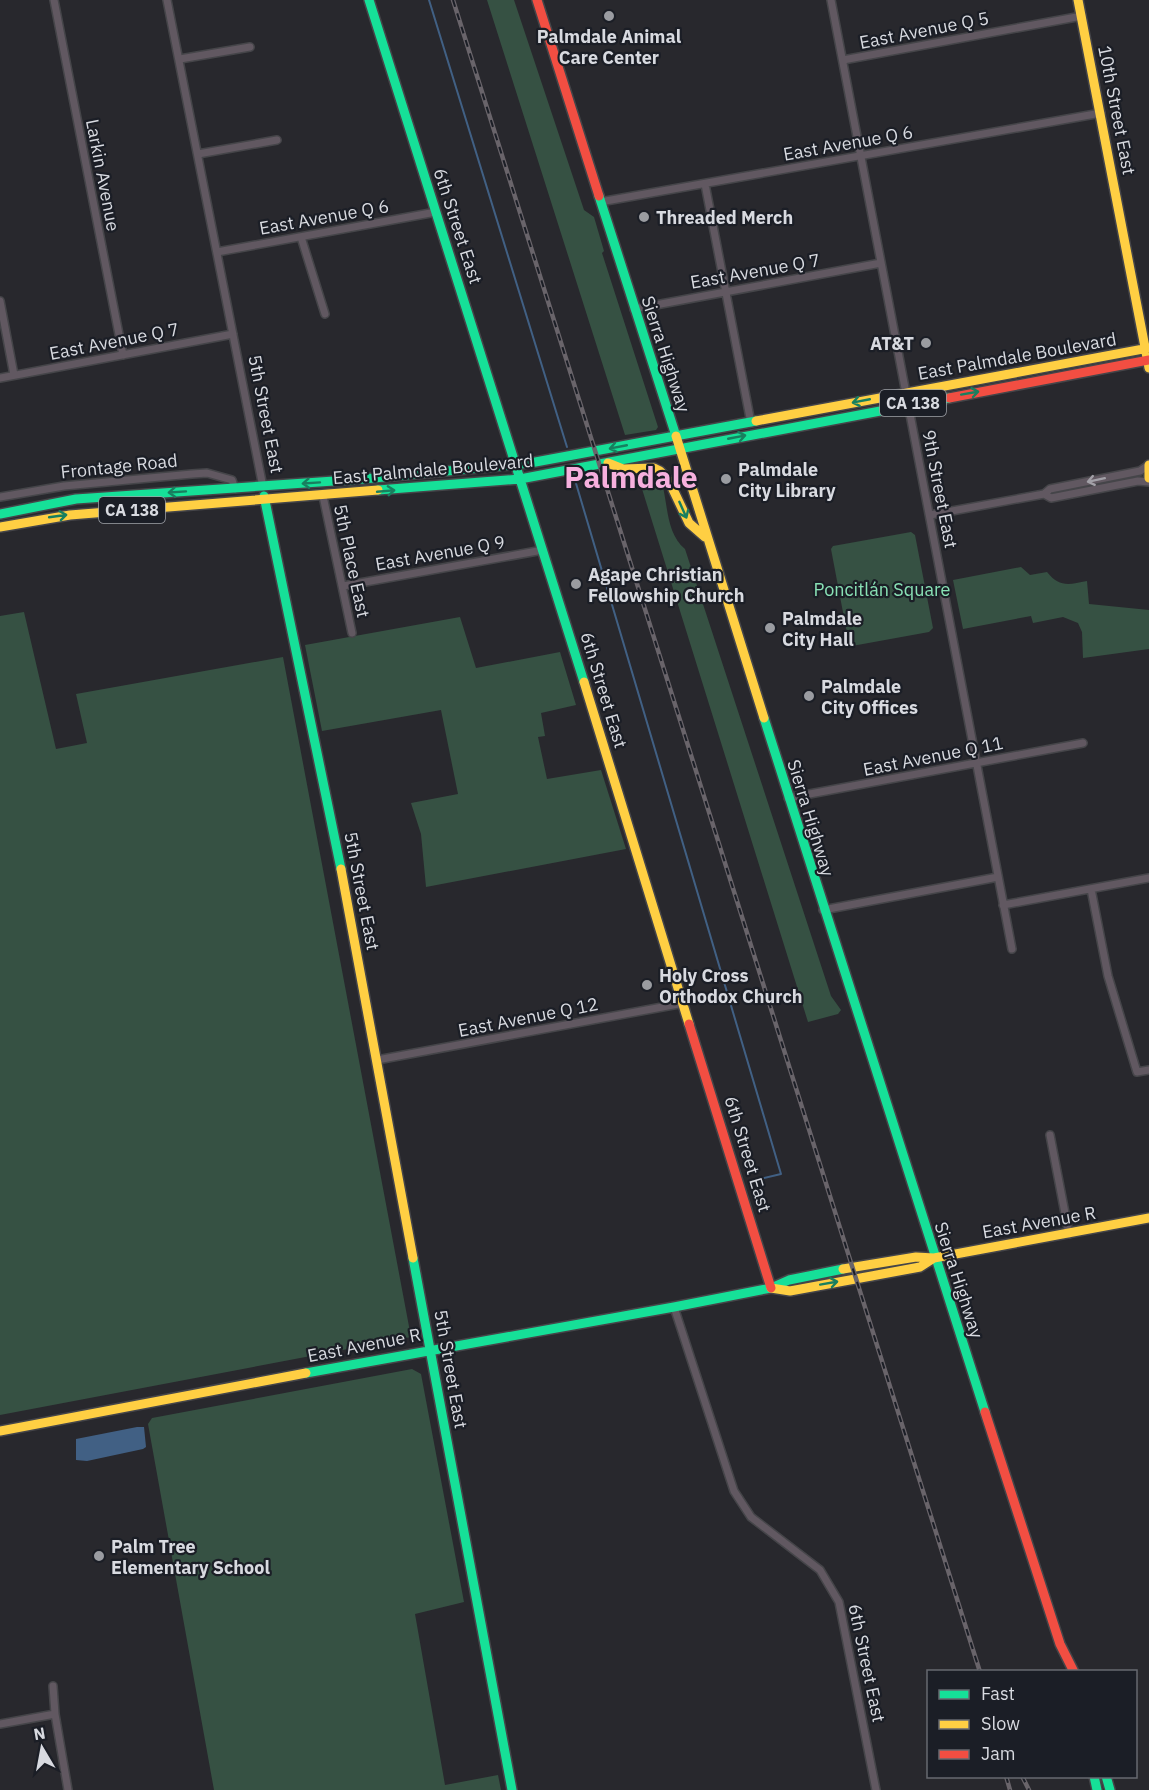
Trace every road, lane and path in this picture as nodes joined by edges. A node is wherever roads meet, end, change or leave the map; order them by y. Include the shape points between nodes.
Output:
1 (54, 0) edge
2 (167, 0) edge
3 (369, 0) edge
4 (537, 0) edge
5 (831, 0) edge
6 (1078, 0) edge
7 (1082, 16) junction
8 (250, 47) dead end
9 (180, 59) junction
10 (843, 60) junction
11 (1101, 113) junction
12 (277, 140) dead end
13 (198, 154) junction
14 (861, 156) junction
15 (705, 184) junction
16 (600, 202) junction
17 (436, 212) junction
18 (301, 237) junction
19 (217, 252) junction
20 (881, 263) junction
21 (725, 292) junction
22 (0, 301) edge
23 (634, 309) junction
24 (325, 314) dead end
25 (233, 334) junction
26 (1147, 349) edge
27 (123, 355) junction
28 (1149, 363) edge
29 (14, 375) junction
30 (0, 378) edge
31 (906, 393) junction
32 (908, 404) junction
33 (751, 423) junction
34 (676, 436) junction
35 (680, 448) junction
36 (607, 463) junction
37 (516, 465) junction
38 (1149, 465) edge
39 (520, 479) junction
40 (1149, 480) edge
41 (263, 487) junction
42 (235, 489) junction
43 (1044, 494) junction
44 (323, 496) junction
45 (0, 497) edge
46 (265, 500) junction
47 (0, 514) edge
48 (930, 515) junction
49 (0, 527) edge
50 (706, 538) junction
51 (543, 550) junction
52 (343, 586) junction
53 (352, 633) dead end
54 (1083, 743) dead end
55 (977, 762) junction
56 (788, 798) junction
57 (998, 877) junction
58 (1149, 878) edge
59 (1091, 889) junction
60 (1004, 905) junction
61 (823, 910) junction
62 (1012, 949) dead end
63 (684, 1002) junction
64 (377, 1060) junction
65 (1149, 1070) edge
66 (1050, 1135) dead end
67 (1149, 1218) edge
68 (1069, 1234) junction
69 (934, 1258) junction
70 (771, 1288) junction
71 (674, 1307) junction
72 (430, 1349) junction
73 (0, 1431) edge
74 (1060, 1644) junction
75 (1064, 1670) edge
76 (1073, 1670) edge
77 (53, 1686) dead end
78 (55, 1714) junction
79 (0, 1724) edge
80 (68, 1790) edge
81 (512, 1790) edge
82 (876, 1790) edge

1 - 27 street, Larkin Avenue
2 - 9 street, 5th Street East
3 - 17 main road, 6th Street East
4 - 16 main road, Sierra Highway
5 - 10 street, 9th Street East
6 - 7 main road, 10th Street East
7 - 10 street, East Avenue Q 5
7 - 11 main road, 10th Street East
8 - 9 street
9 - 13 street, 5th Street East
10 - 14 street, 9th Street East
11 - 14 street, East Avenue Q 6
11 - 26 main road, 10th Street East
12 - 13 street
13 - 19 street, 5th Street East
14 - 15 street, East Avenue Q 6
14 - 20 street, 9th Street East
15 - 16 street, East Avenue Q 6
15 - 21 street
16 - 23 main road, Sierra Highway
17 - 18 street, East Avenue Q 6
17 - 37 main road, 6th Street East
18 - 19 street, East Avenue Q 6
18 - 24 street
19 - 25 street, 5th Street East
20 - 21 street, East Avenue Q 7
20 - 31 street, 9th Street East
21 - 23 street, East Avenue Q 7
21 - 33 street
22 - 29 street
23 - 34 main road, Sierra Highway
25 - 27 street, East Avenue Q 7
25 - 41 street, 5th Street East
26 - 28 main road, 10th Street East
26 - 31 main road, East Palmdale Boulevard / CA 138
27 - 29 street, East Avenue Q 7
32 -> 28 main road, East Palmdale Boulevard / CA 138
29 - 30 street, East Avenue Q 7
31 - 32 street, 9th Street East
31 -> 33 main road, East Palmdale Boulevard / CA 138
35 -> 32 main road, East Palmdale Boulevard / CA 138
32 - 48 street, 9th Street East
33 - 34 main road, East Palmdale Boulevard / CA 138
34 - 35 main road, Sierra Highway
34 -> 37 main road, East Palmdale Boulevard / CA 138
35 - 36 main road, East Palmdale Boulevard / CA 138
35 - 50 main road, Sierra Highway
36 - 39 main road, East Palmdale Boulevard / CA 138
36 -> 50 main road via 623,469 660,471 689,523
37 - 39 main road, 6th Street East
37 -> 41 main road, East Palmdale Boulevard / CA 138
38 - 40 main road
38 -> 43 street via 1140,471 1050,489
44 -> 39 main road, East Palmdale Boulevard / CA 138
39 - 51 main road, 6th Street East
40 - 43 street via 1051,498
41 - 42 main road, East Palmdale Boulevard / CA 138
41 - 46 main road, 5th Street East
42 - 45 street, Frontage Road via 232,480 207,473 64,486
42 -> 47 main road, East Palmdale Boulevard / CA 138 via 76,499
43 - 48 street
44 - 46 main road, East Palmdale Boulevard / CA 138
44 - 52 street, 5th Place East
49 -> 46 main road, East Palmdale Boulevard / CA 138 via 70,515
46 - 64 main road, 5th Street East via 317,744
48 - 55 street, 9th Street East
50 - 56 main road, Sierra Highway
51 - 52 street, East Avenue Q 9
51 - 63 main road, 6th Street East
52 - 53 street, 5th Place East
54 - 55 street, East Avenue Q 11
55 - 56 street, East Avenue Q 11
55 - 57 street, 9th Street East
56 - 61 main road, Sierra Highway
57 - 60 street, 9th Street East
57 - 61 street
58 - 59 street
59 - 60 street
59 - 65 street via 1107,976 1137,1072
60 - 62 street, 9th Street East
61 - 69 main road, Sierra Highway
63 - 64 street, East Avenue Q 12
63 - 70 main road, 6th Street East
64 - 72 main road, 5th Street East
66 - 68 street
67 - 68 main road, East Avenue R
68 - 69 main road, East Avenue R
69 - 70 main road, East Avenue R via 920,1267 888,1273 790,1290
69 - 74 main road, Sierra Highway
70 - 71 main road, East Avenue R
71 - 72 main road, East Avenue R
71 - 82 street, 6th Street East via 734,1491 751,1517 820,1570 839,1602
72 - 73 main road, East Avenue R
72 - 81 main road, 5th Street East
74 - 75 main road, Sierra Highway
74 - 76 main road, Sierra Highway
77 - 78 street
78 - 79 street
78 - 80 street

